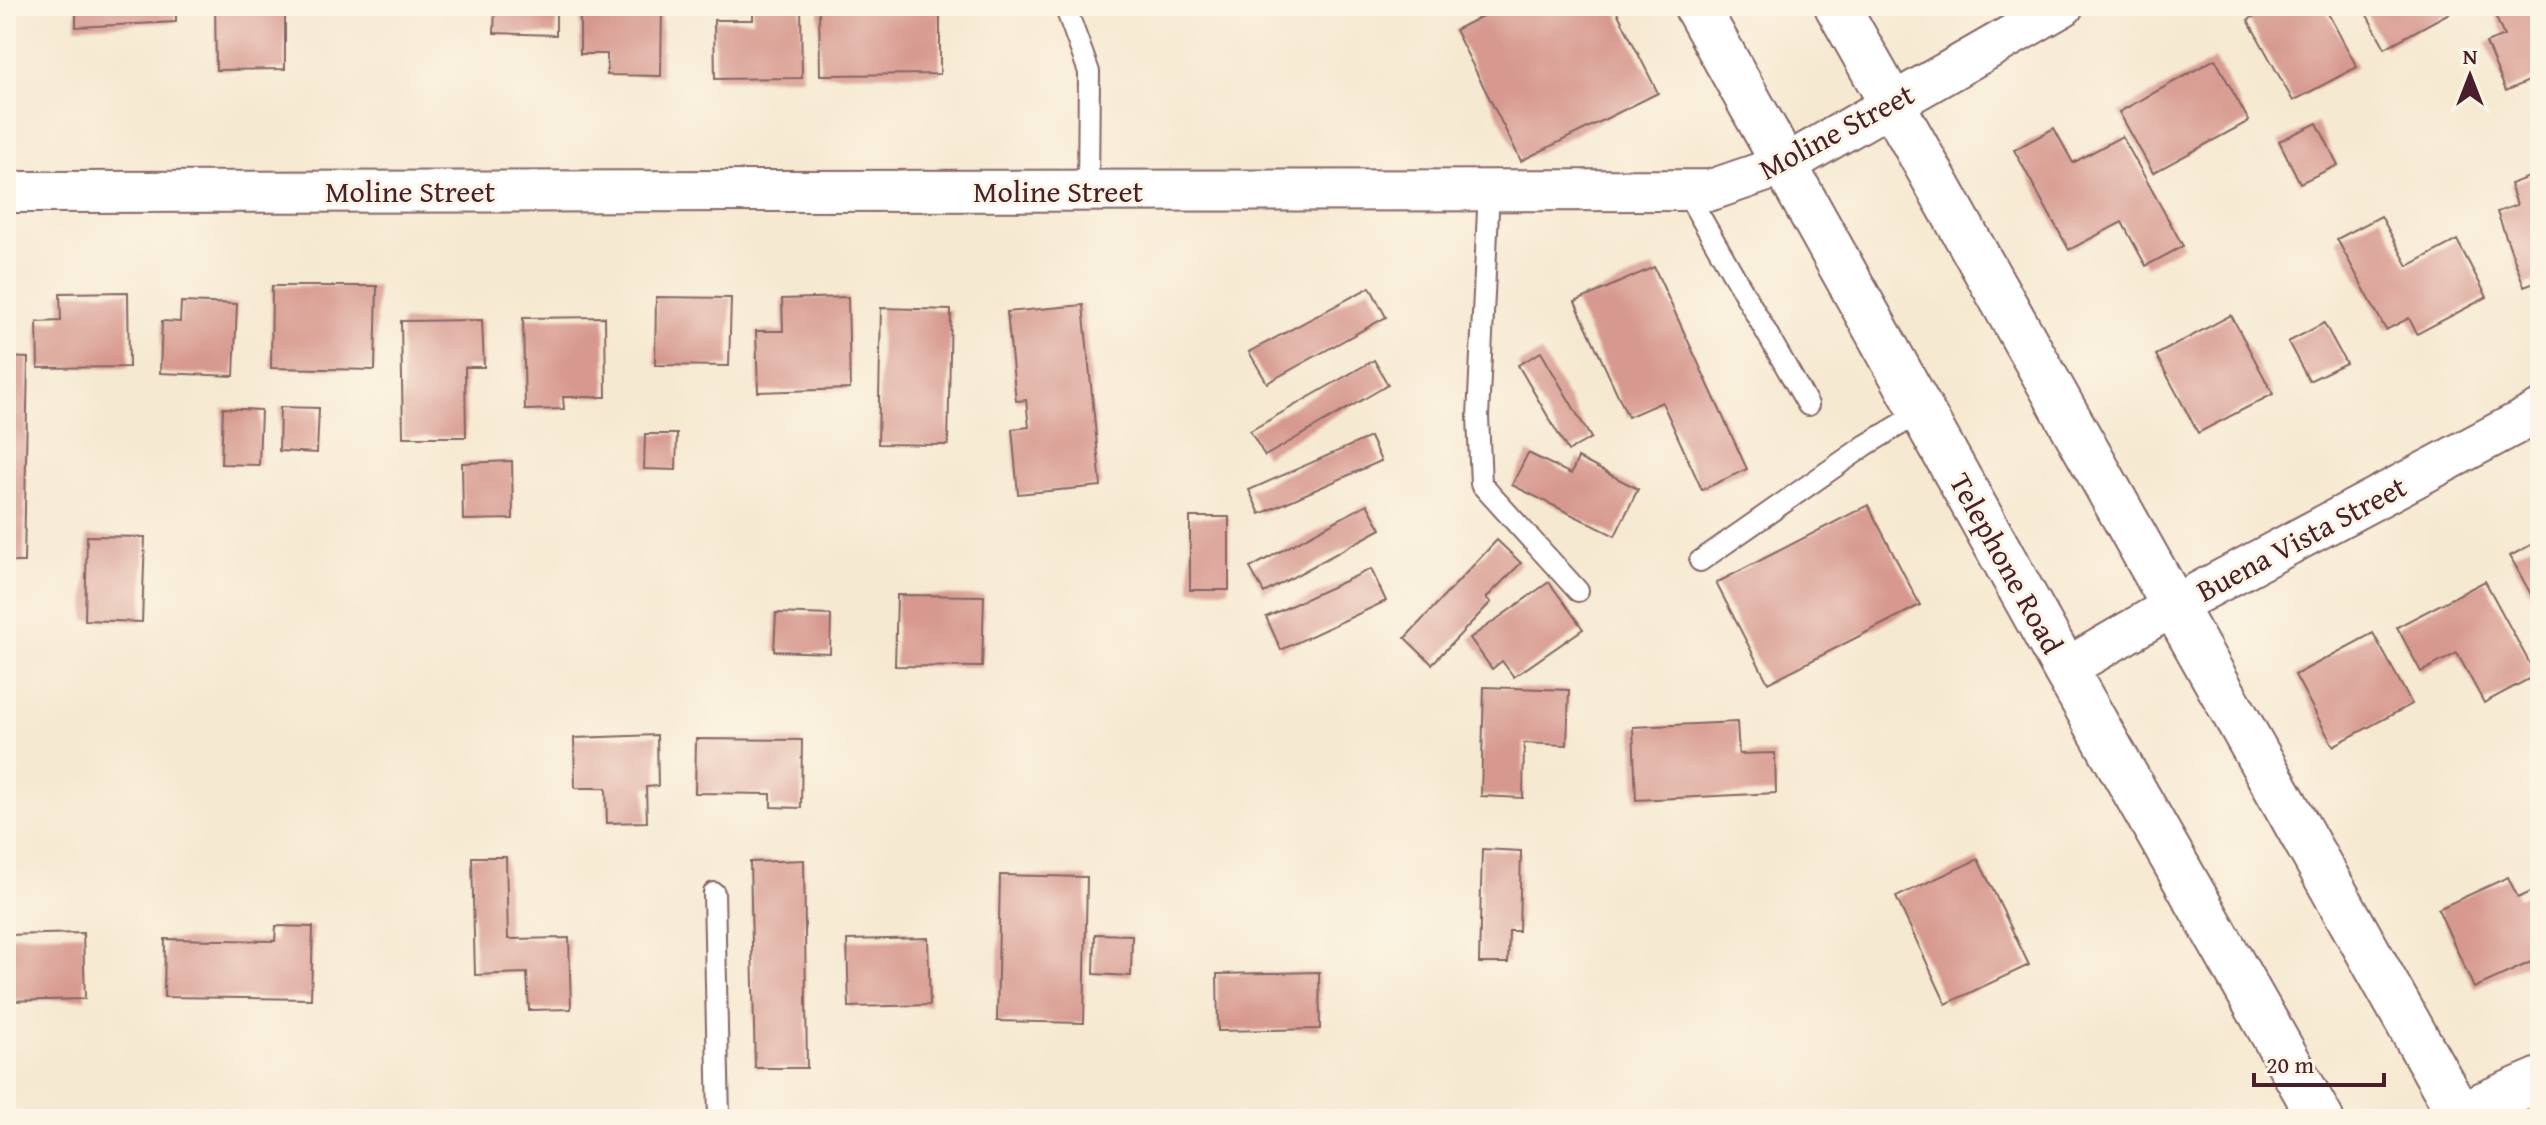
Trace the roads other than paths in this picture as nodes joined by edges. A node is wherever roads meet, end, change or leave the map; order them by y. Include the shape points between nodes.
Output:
1 (1065, 6) edge
2 (1696, 6) edge
3 (1837, 6) edge
4 (2063, 6) edge
5 (1892, 101) junction
6 (1787, 164) junction
7 (1489, 190) junction
8 (1685, 190) junction
9 (1088, 191) junction
10 (6, 192) edge
11 (1808, 405) dead end
12 (1923, 411) junction
13 (2540, 411) edge
14 (1700, 561) dead end
15 (1578, 591) dead end
16 (2175, 605) junction
17 (2065, 669) junction
18 (714, 893) dead end
19 (2540, 1080) edge
20 (2457, 1118) edge
21 (719, 1119) edge
22 (2321, 1119) edge

1 - 9 lane via 1089,72
2 - 6 main road, Telephone Road
3 - 5 main road
4 - 5 street, Moline Street
5 - 6 street, Moline Street
5 - 16 main road
6 - 8 street, Moline Street via 1711,190
6 - 12 main road, Telephone Road
7 - 8 street, Moline Street
7 - 9 street, Moline Street
7 - 15 lane via 1478,417 1481,484
8 - 11 lane
9 - 10 street, Moline Street
12 - 14 lane
12 - 17 main road, Telephone Road
13 - 16 street, Buena Vista Street
16 - 17 street, Buena Vista Street
16 - 20 main road
17 - 22 main road, Telephone Road
18 - 21 lane
19 - 20 main road

